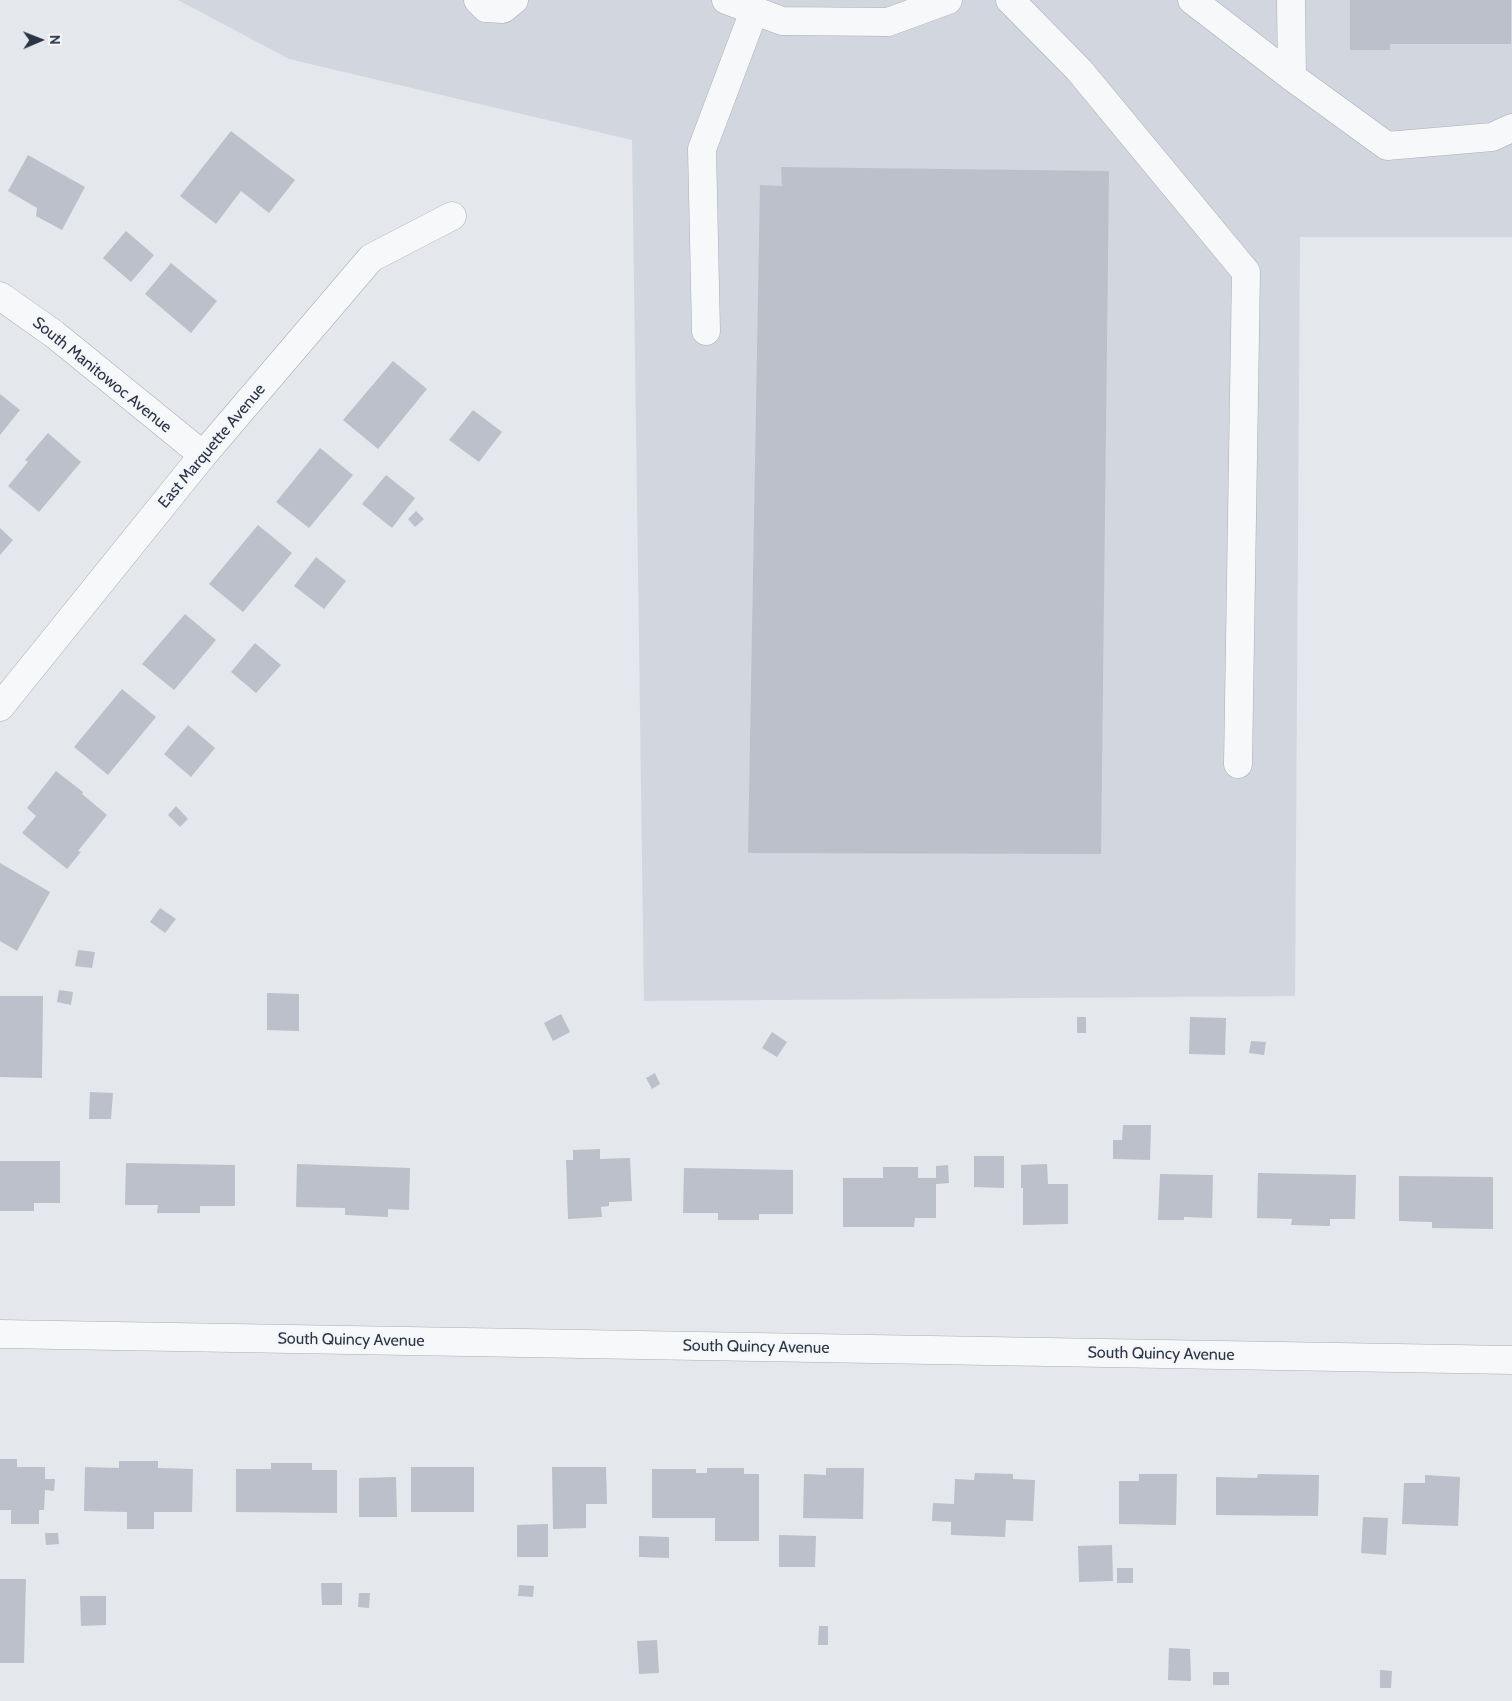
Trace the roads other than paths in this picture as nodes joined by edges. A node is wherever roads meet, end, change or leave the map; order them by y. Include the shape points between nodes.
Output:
1 (478, 0) edge
2 (514, 0) edge
3 (726, 0) edge
4 (948, 0) edge
5 (1010, 0) edge
6 (1192, 0) edge
7 (1291, 0) edge
8 (754, 11) junction
9 (1292, 77) junction
10 (1512, 128) edge
11 (452, 216) dead end
12 (0, 296) edge
13 (706, 331) dead end
14 (203, 455) junction
15 (0, 707) edge
16 (1238, 764) dead end
17 (0, 1334) edge
18 (1512, 1360) edge

1 - 2 street via 486,8 503,9
3 - 8 street
4 - 8 street via 888,22 782,21
5 - 16 street via 1079,70 1246,272
6 - 9 street
7 - 9 street
8 - 13 street via 702,148
9 - 10 street via 1387,146 1492,137
11 - 14 street, East Marquette Avenue via 371,258
12 - 14 street, South Manitowoc Avenue via 54,334
14 - 15 street, East Marquette Avenue
17 - 18 street, South Quincy Avenue

